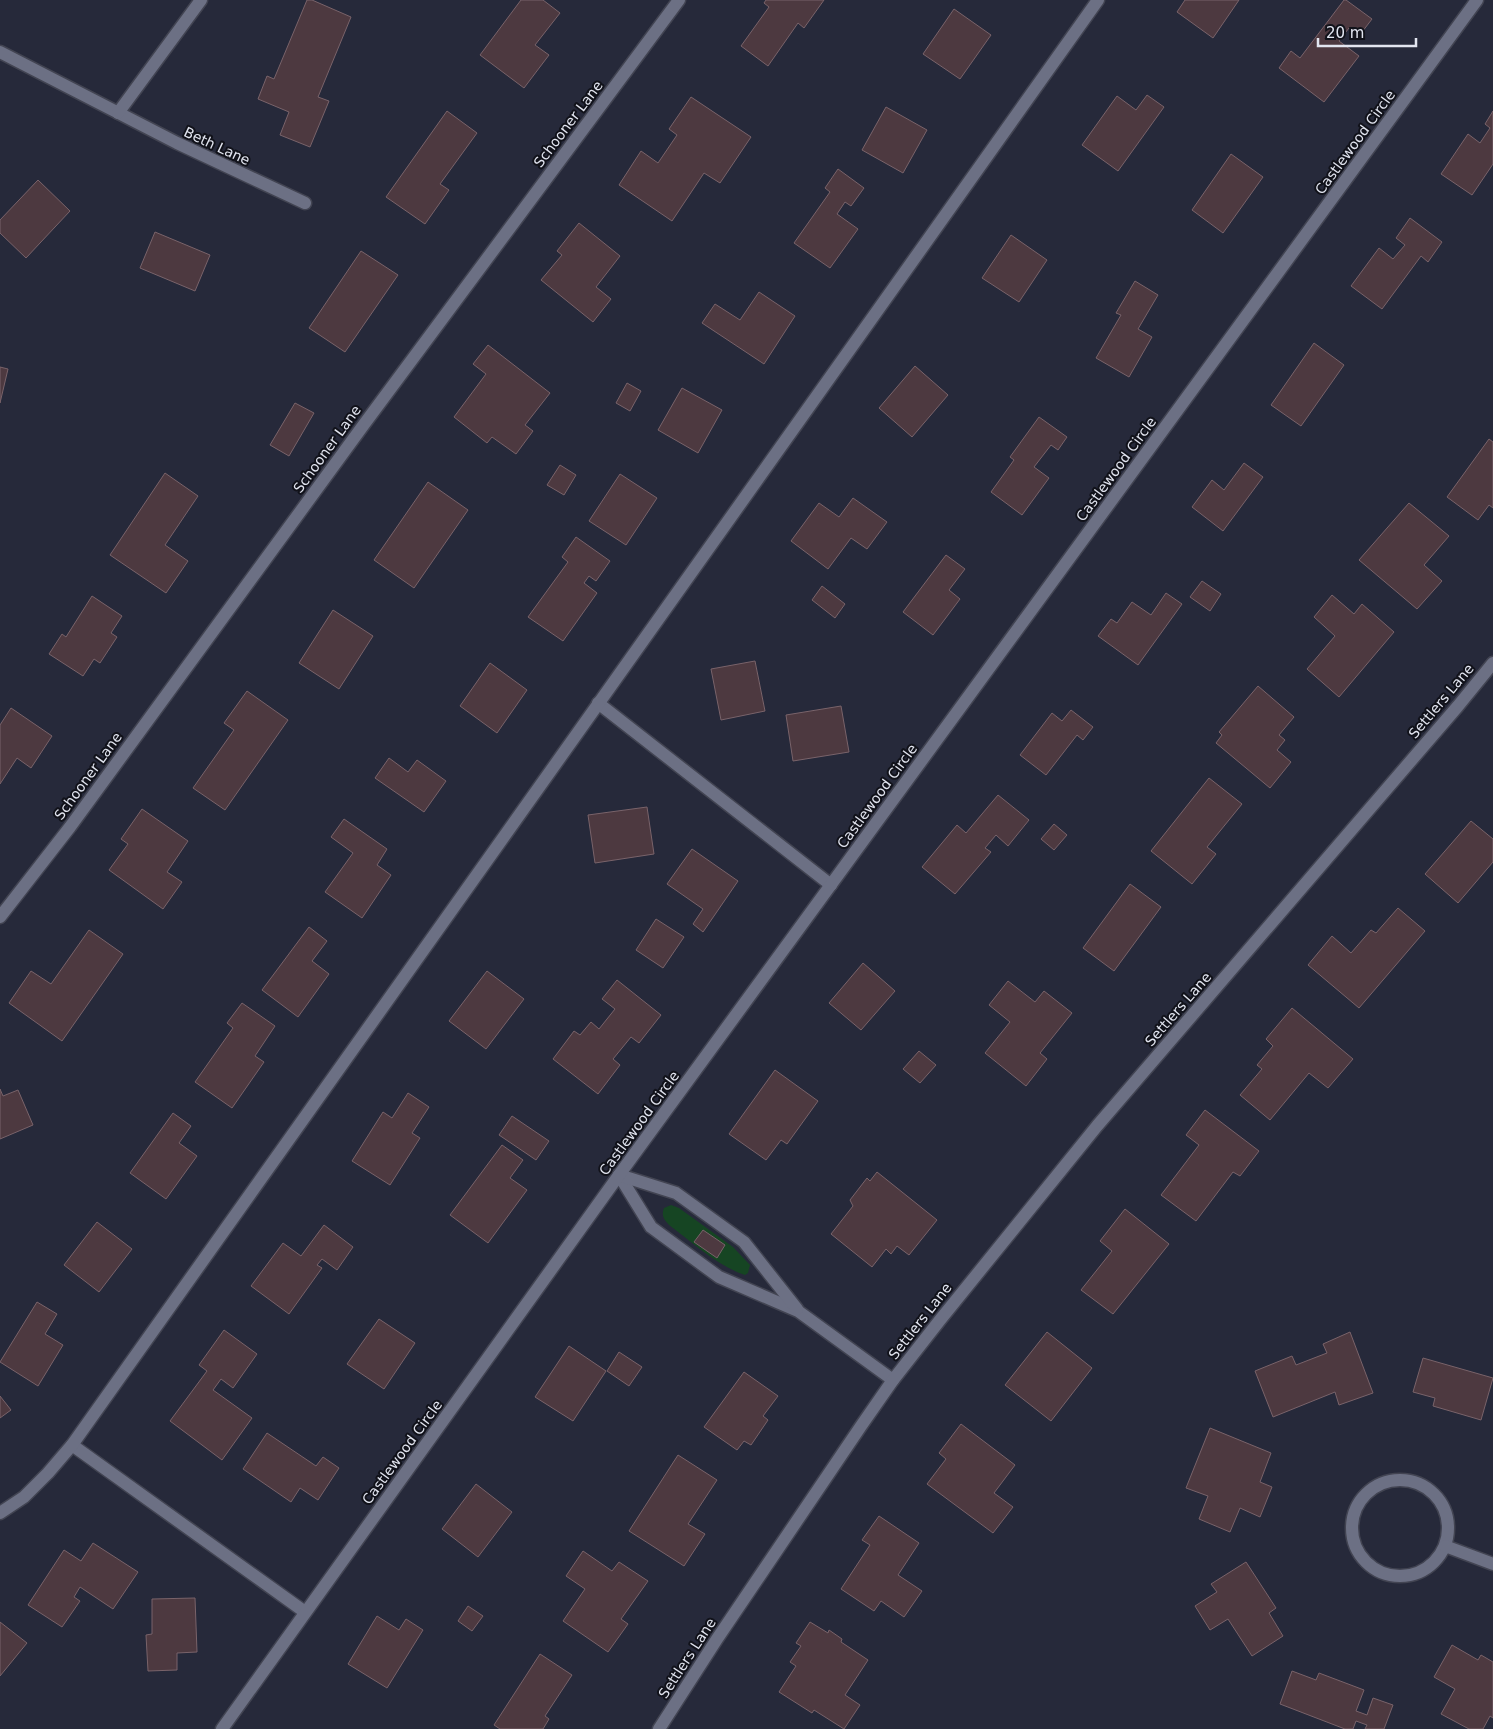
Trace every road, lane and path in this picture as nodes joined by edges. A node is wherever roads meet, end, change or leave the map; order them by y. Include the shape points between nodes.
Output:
1 (201, 0) edge
2 (679, 0) edge
3 (1098, 0) edge
4 (1477, 0) edge
5 (0, 52) edge
6 (118, 113) junction
7 (305, 203) dead end
8 (1493, 663) edge
9 (598, 703) junction
10 (831, 885) junction
11 (0, 917) edge
12 (619, 1175) junction
13 (798, 1311) junction
14 (893, 1380) junction
15 (72, 1445) junction
16 (0, 1514) edge
17 (1445, 1546) junction
18 (1493, 1564) edge
19 (305, 1612) junction
20 (222, 1729) edge
21 (659, 1729) edge

1 - 6 street
2 - 11 street, Schooner Lane via 70,827
3 - 9 street
4 - 10 street, Castlewood Circle
5 - 6 street, Beth Lane
6 - 7 street, Beth Lane
8 - 14 street, Settlers Lane via 1097,1126
9 - 10 street
9 - 15 street
10 - 12 street, Castlewood Circle
12 - 13 street, Settlers Lane via 676,1193 744,1242
12 - 13 street, Settlers Lane via 652,1228 719,1277
12 - 19 street, Castlewood Circle
13 - 14 street, Settlers Lane
14 - 21 street, Settlers Lane
15 - 16 street via 48,1474
15 - 19 street
17 - 17 street via 1435,1562 1419,1573 1410,1576 1382,1573 1366,1562 1355,1547 1351,1528 1355,1509 1366,1493 1382,1483 1400,1480 1418,1483 1434,1494 1445,1509 1449,1527
17 - 18 street
19 - 20 street, Castlewood Circle

